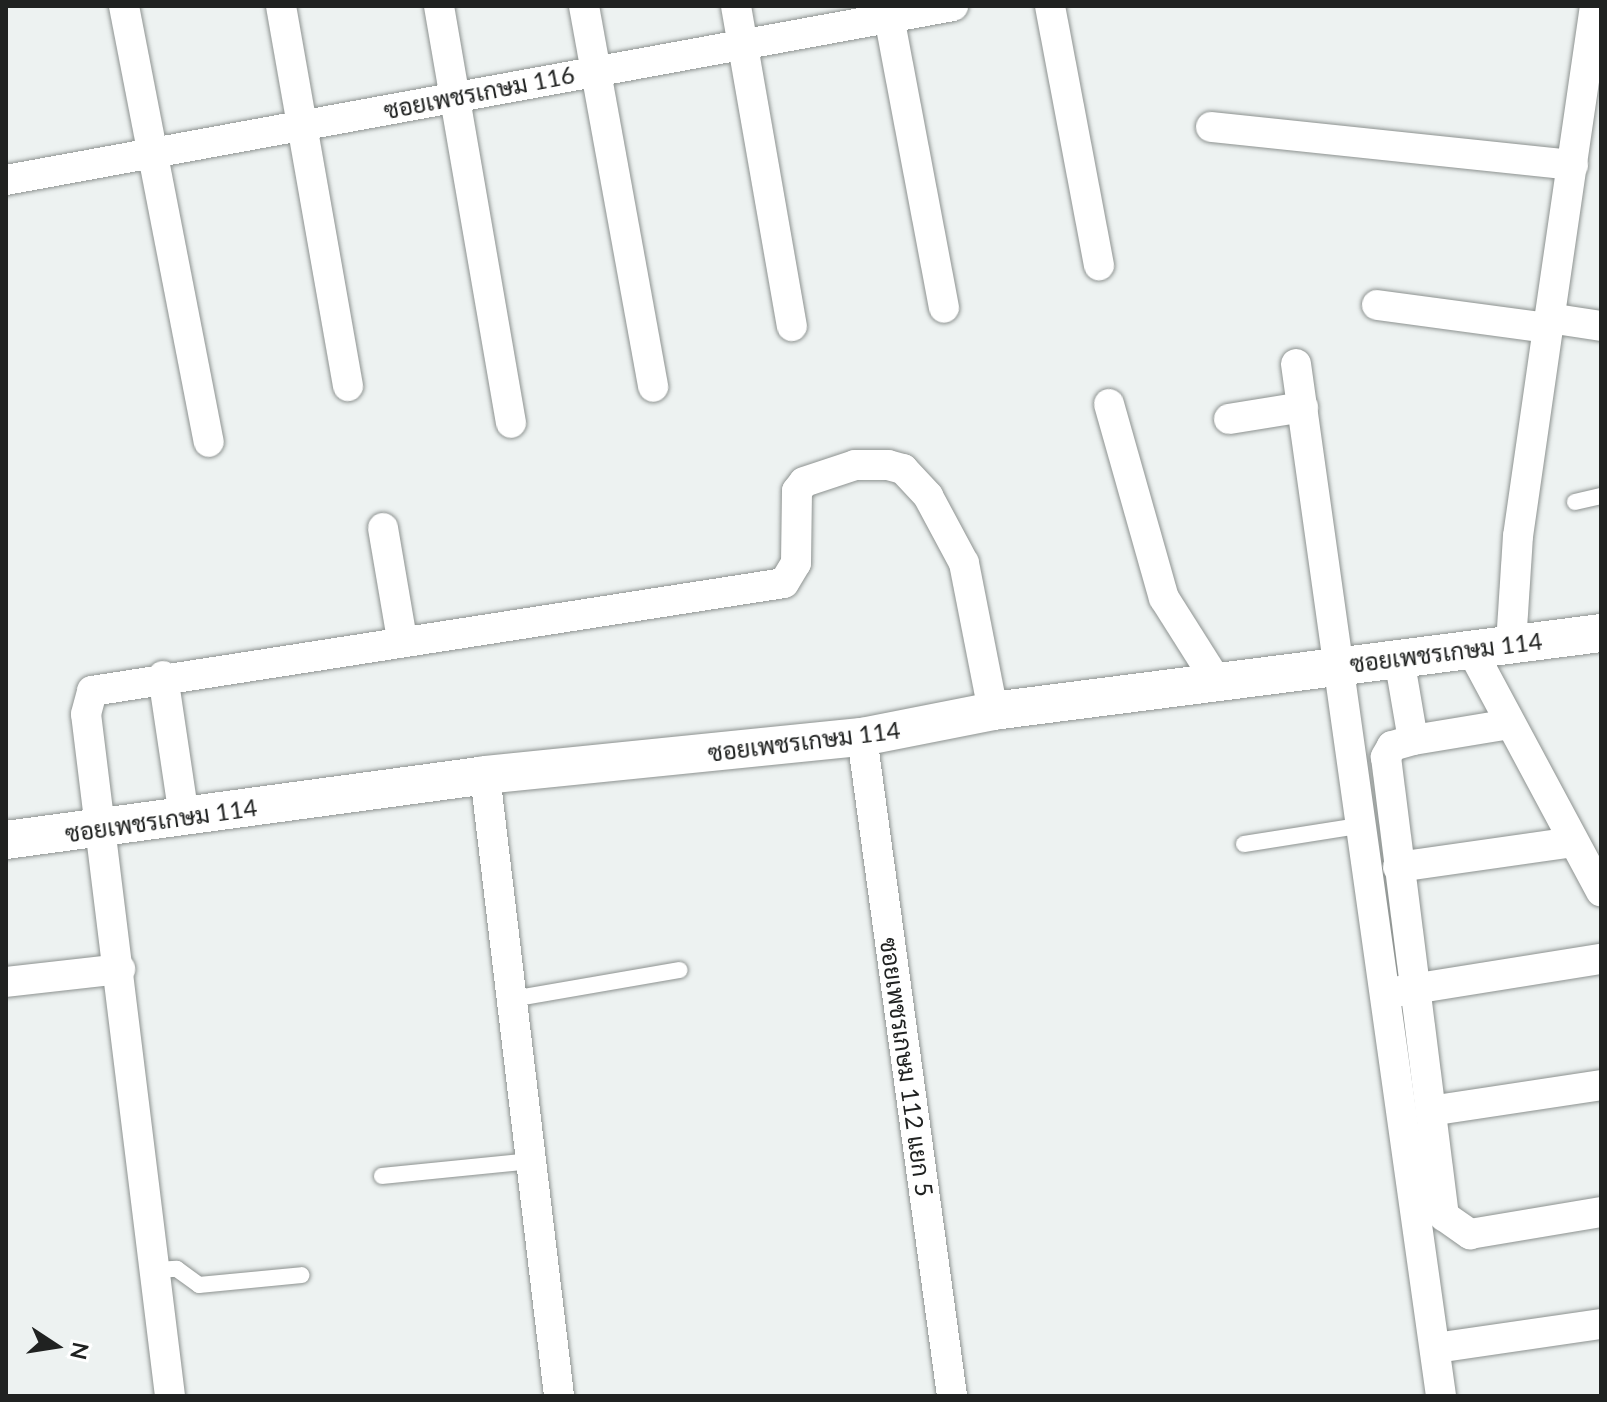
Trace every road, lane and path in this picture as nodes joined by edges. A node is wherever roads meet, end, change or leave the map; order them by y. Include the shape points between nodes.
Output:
1 (124, 6) edge
2 (281, 6) edge
3 (439, 6) edge
4 (584, 6) edge
5 (736, 6) edge
6 (953, 6) edge
7 (1050, 6) edge
8 (1595, 6) edge
9 (888, 11) edge
10 (742, 41) junction
11 (596, 70) junction
12 (455, 97) junction
13 (302, 127) junction
14 (1211, 127) dead end
15 (153, 154) junction
16 (1573, 165) junction
17 (6, 180) edge
18 (1099, 265) dead end
19 (1377, 305) dead end
20 (944, 308) dead end
21 (1548, 323) junction
22 (792, 326) dead end
23 (1601, 326) edge
24 (1296, 364) dead end
25 (348, 386) dead end
26 (653, 387) dead end
27 (1109, 404) dead end
28 (1303, 407) junction
29 (1229, 419) dead end
30 (511, 423) dead end
31 (209, 442) dead end
32 (1601, 496) edge
33 (1575, 502) dead end
34 (383, 528) dead end
35 (1601, 633) edge
36 (402, 639) junction
37 (1511, 644) junction
38 (1471, 649) junction
39 (1399, 658) junction
40 (1341, 665) junction
41 (163, 676) junction
42 (1219, 685) junction
43 (993, 711) junction
44 (1510, 724) junction
45 (862, 737) junction
46 (1413, 740) junction
47 (485, 775) junction
48 (184, 817) junction
49 (1364, 825) junction
50 (103, 828) junction
51 (6, 840) edge
52 (1573, 842) junction
53 (1244, 844) dead end
54 (1398, 867) junction
55 (1601, 891) edge
56 (1601, 959) edge
57 (120, 969) junction
58 (680, 970) dead end
59 (6, 982) edge
60 (1402, 991) junction
61 (512, 999) junction
62 (1601, 1085) edge
63 (1430, 1111) junction
64 (531, 1161) junction
65 (382, 1176) dead end
66 (1601, 1212) edge
67 (155, 1270) junction
68 (302, 1275) dead end
69 (1601, 1324) edge
70 (1436, 1348) junction
71 (170, 1396) edge
72 (559, 1396) edge
73 (952, 1396) edge
74 (1441, 1396) edge

1 - 15 street
2 - 13 street
3 - 12 street
4 - 11 street
5 - 10 street
6 - 9 street, ซอยเพชรเกษม 116
7 - 18 street
8 - 16 street
9 - 10 street, ซอยเพชรเกษม 116
9 - 20 street
10 - 11 street, ซอยเพชรเกษม 116
10 - 22 street
11 - 12 street, ซอยเพชรเกษม 116
11 - 26 street
12 - 13 street, ซอยเพชรเกษม 116
12 - 30 street
13 - 15 street, ซอยเพชรเกษม 116
13 - 25 street
14 - 16 street
15 - 17 street, ซอยเพชรเกษม 116
15 - 31 street
16 - 21 street
19 - 21 street
21 - 23 street
21 - 37 street via 1518,536
24 - 28 street
27 - 42 street via 1164,598
28 - 29 street
28 - 40 street
32 - 33 lane
34 - 36 street
35 - 37 street, ซอยเพชรเกษม 114
36 - 41 street
36 - 43 street via 784,583 796,563 797,491 804,482 855,465 888,465 903,469 928,496 964,563
37 - 38 street, ซอยเพชรเกษม 114
38 - 39 street, ซอยเพชรเกษม 114
38 - 44 street
39 - 40 street, ซอยเพชรเกษม 114
39 - 46 street
40 - 42 street, ซอยเพชรเกษม 114
40 - 49 street
41 - 48 street
41 - 50 street via 92,691 86,714
42 - 43 street, ซอยเพชรเกษม 114
43 - 45 street, ซอยเพชรเกษม 114
44 - 46 street
44 - 52 street
45 - 47 street, ซอยเพชรเกษม 114
45 - 73 street, ซอยเพชรเกษม 112 แยก 5
46 - 54 street via 1392,746 1386,757
47 - 48 street, ซอยเพชรเกษม 114
47 - 61 street
48 - 50 street, ซอยเพชรเกษม 114
49 - 53 lane
49 - 60 street
50 - 51 street, ซอยเพชรเกษม 114
50 - 57 street
52 - 54 street
52 - 55 street
54 - 60 street
56 - 60 street
57 - 59 street
57 - 67 street
58 - 61 lane
60 - 63 street
60 - 70 street
61 - 64 street
62 - 63 street
63 - 66 street via 1444,1216 1455,1227 1470,1234
64 - 65 lane
64 - 72 street
67 - 68 lane via 177,1269 199,1285
67 - 71 street
69 - 70 street
70 - 74 street

